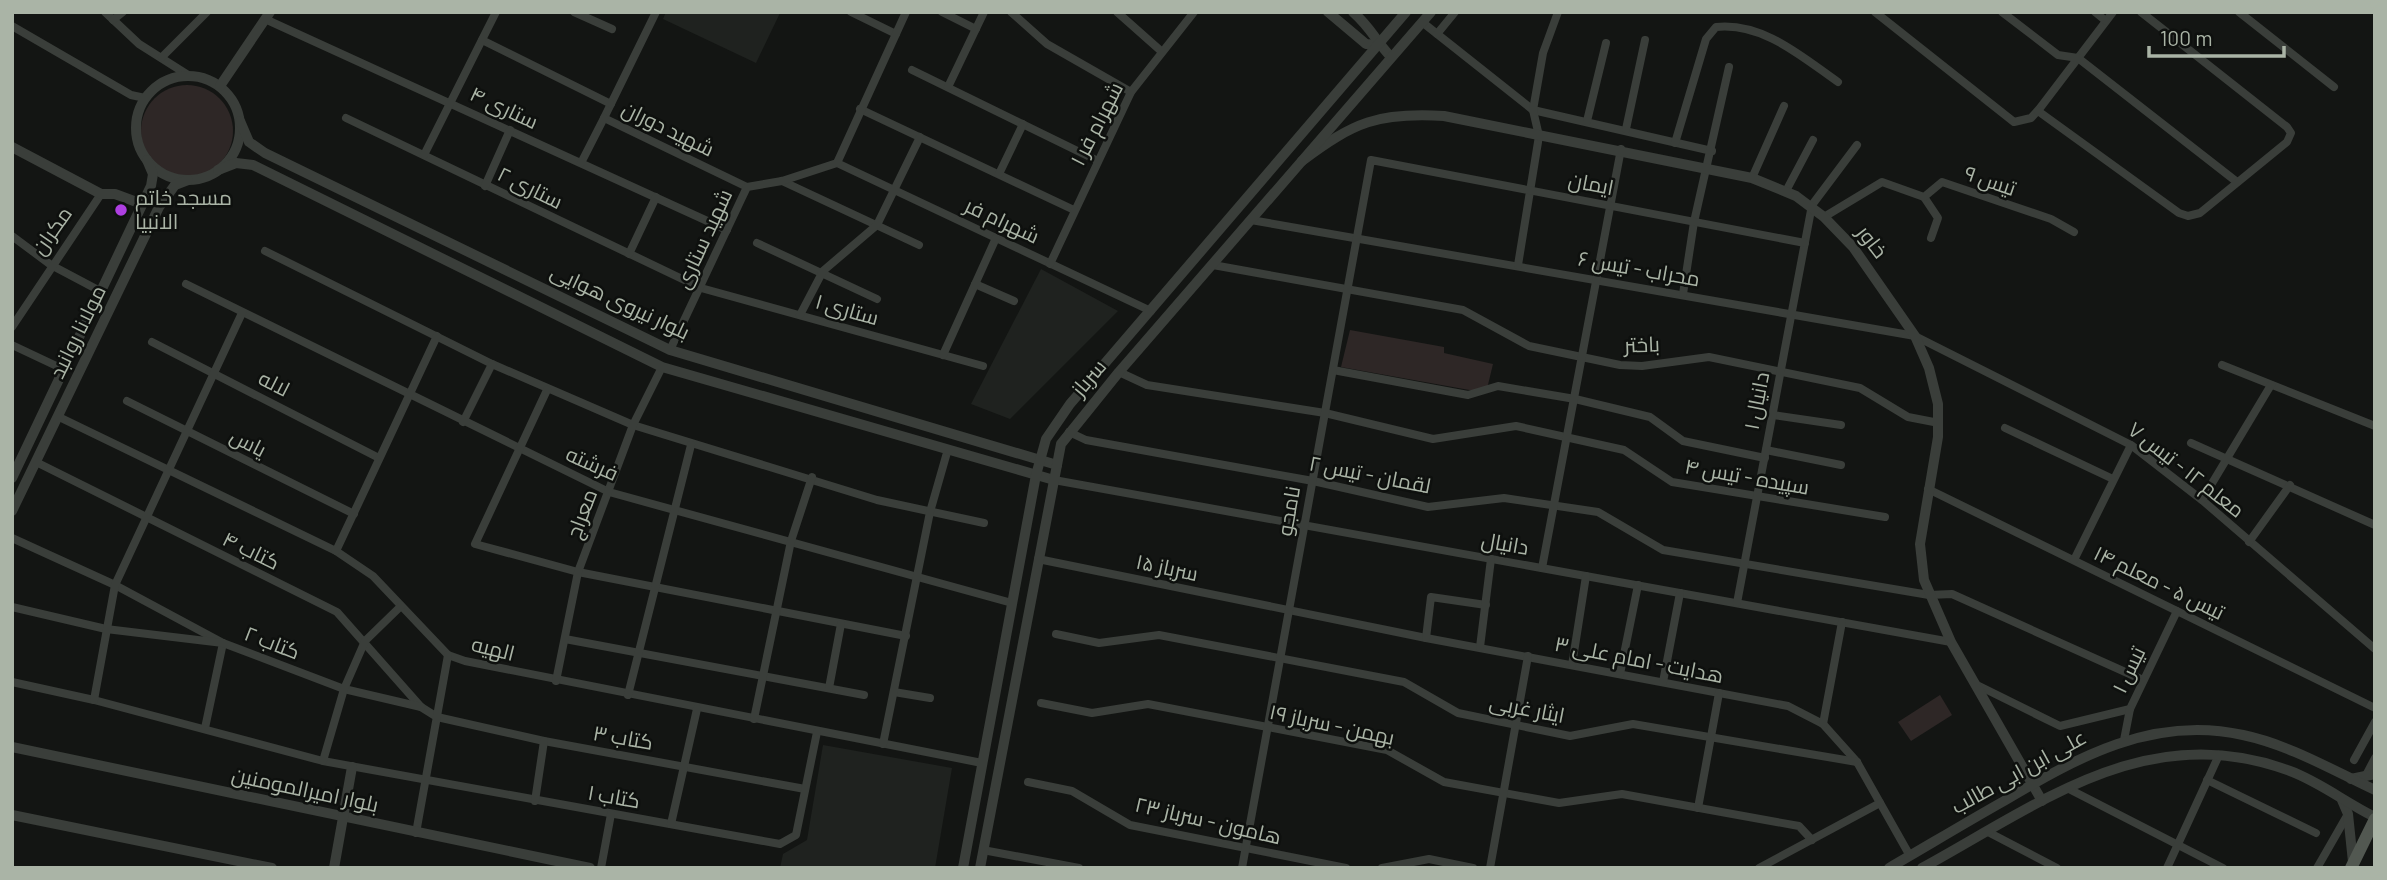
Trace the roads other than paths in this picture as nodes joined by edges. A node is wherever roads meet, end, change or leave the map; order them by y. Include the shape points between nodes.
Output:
1 (105, 12) edge
2 (123, 12) edge
3 (207, 12) edge
4 (496, 12) edge
5 (574, 12) edge
6 (656, 12) edge
7 (851, 12) edge
8 (906, 12) edge
9 (942, 12) edge
10 (985, 12) edge
11 (1011, 12) edge
12 (1117, 12) edge
13 (1194, 12) edge
14 (1328, 12) edge
15 (1353, 12) edge
16 (1406, 12) edge
17 (1431, 12) edge
18 (1455, 12) edge
19 (1558, 12) edge
20 (1875, 12) edge
21 (2002, 12) edge
22 (2095, 12) edge
23 (2113, 12) edge
24 (2141, 12) edge
25 (2239, 12) edge
26 (267, 16) edge
27 (113, 20) junction
28 (2106, 21) junction
29 (1422, 22) junction
30 (12, 26) edge
31 (612, 29) dead end
32 (976, 29) junction
33 (895, 34) junction
34 (1437, 34) junction
35 (482, 40) junction
36 (1645, 40) dead end
37 (1606, 43) dead end
38 (1379, 44) junction
39 (1161, 51) junction
40 (162, 57) junction
41 (1391, 57) junction
42 (2078, 58) junction
43 (1729, 67) dead end
44 (912, 70) dead end
45 (188, 75) junction
46 (1839, 82) dead end
47 (220, 86) junction
48 (2334, 87) dead end
49 (948, 88) junction
50 (1131, 92) junction
51 (145, 97) junction
52 (1351, 101) junction
53 (450, 103) junction
54 (611, 104) junction
55 (1784, 106) dead end
56 (860, 109) junction
57 (1533, 110) junction
58 (2038, 111) junction
59 (346, 118) dead end
60 (604, 118) junction
61 (240, 121) junction
62 (1587, 121) junction
63 (1367, 122) junction
64 (1023, 124) junction
65 (1626, 129) junction
66 (510, 130) junction
67 (1539, 136) junction
68 (920, 137) junction
69 (1813, 140) dead end
70 (1675, 143) junction
71 (1857, 145) dead end
72 (12, 147) edge
73 (256, 147) junction
74 (1621, 149) junction
75 (1712, 152) junction
76 (424, 155) junction
77 (147, 160) junction
78 (1096, 160) junction
79 (1371, 160) joint
80 (1302, 161) junction
81 (245, 162) junction
82 (581, 163) junction
83 (837, 163) junction
84 (218, 170) junction
85 (1708, 170) junction
86 (999, 174) junction
87 (1752, 178) junction
88 (188, 180) junction
89 (782, 181) junction
90 (2237, 182) junction
91 (485, 186) junction
92 (747, 187) junction
93 (895, 190) junction
94 (1529, 190) junction
95 (1786, 191) junction
96 (101, 194) junction
97 (656, 197) junction
98 (1924, 197) junction
99 (142, 204) junction
100 (1812, 205) junction
101 (1610, 206) junction
102 (1074, 210) junction
103 (1824, 217) junction
104 (1251, 220) junction
105 (1693, 222) junction
106 (877, 225) junction
107 (727, 230) junction
108 (2074, 232) dead end
109 (12, 236) edge
110 (1357, 236) junction
111 (996, 238) junction
112 (1931, 238) dead end
113 (758, 243) dead end
114 (1805, 243) junction
115 (919, 245) dead end
116 (265, 251) dead end
117 (629, 254) junction
118 (1050, 264) junction
119 (51, 265) junction
120 (1213, 265) junction
121 (1518, 265) junction
122 (823, 271) junction
123 (1598, 279) junction
124 (186, 284) dead end
125 (975, 284) junction
126 (701, 288) junction
127 (1347, 291) junction
128 (102, 292) junction
129 (1683, 294) junction
130 (877, 299) dead end
131 (1014, 301) dead end
132 (1151, 311) junction
133 (242, 313) junction
134 (1792, 314) junction
135 (800, 315) junction
136 (1162, 323) junction
137 (12, 327) edge
138 (437, 336) junction
139 (1914, 336) junction
140 (152, 342) dead end
141 (12, 345) edge
142 (670, 350) junction
143 (943, 355) junction
144 (1584, 357) junction
145 (492, 364) junction
146 (2222, 365) dead end
147 (983, 366) dead end
148 (662, 367) junction
149 (65, 370) junction
150 (1333, 370) junction
151 (1119, 372) junction
152 (212, 373) junction
153 (1781, 373) junction
154 (2272, 385) junction
155 (547, 390) junction
156 (821, 393) junction
157 (408, 395) junction
158 (1575, 399) junction
159 (127, 401) dead end
160 (817, 410) junction
161 (1325, 413) junction
162 (1773, 415) junction
163 (59, 417) junction
164 (463, 422) junction
165 (1939, 423) junction
166 (633, 425) junction
167 (1841, 425) dead end
168 (2375, 426) edge
169 (2005, 428) dead end
170 (186, 430) junction
171 (1069, 432) junction
172 (1568, 437) junction
173 (2191, 443) dead end
174 (691, 445) junction
175 (2130, 445) junction
176 (948, 449) junction
177 (518, 450) junction
178 (1765, 454) junction
179 (379, 458) junction
180 (2230, 459) junction
181 (1038, 461) junction
182 (36, 462) junction
183 (1056, 465) junction
184 (1841, 465) dead end
185 (168, 468) junction
186 (14, 475) edge
187 (1036, 475) junction
188 (812, 477) junction
189 (27, 478) junction
190 (2113, 479) junction
191 (1054, 480) junction
192 (1312, 481) junction
193 (2290, 485) junction
194 (1928, 489) junction
195 (609, 492) junction
196 (1757, 498) junction
197 (2202, 500) junction
198 (1555, 505) junction
199 (674, 510) junction
200 (12, 511) edge
201 (930, 512) junction
202 (354, 514) junction
203 (1885, 517) dead end
204 (144, 518) junction
205 (984, 523) dead end
206 (1304, 525) junction
207 (2375, 525) edge
208 (12, 538) edge
209 (791, 541) junction
210 (2249, 542) junction
211 (336, 551) junction
212 (1038, 559) junction
213 (1491, 559) junction
214 (2074, 561) junction
215 (1744, 566) junction
216 (1542, 568) junction
217 (578, 572) junction
218 (917, 576) junction
219 (1586, 576) junction
220 (115, 585) junction
221 (1638, 585) junction
222 (654, 587) junction
223 (1680, 593) junction
224 (1929, 595) junction
225 (1012, 603) junction
226 (1737, 603) junction
227 (1486, 605) junction
228 (401, 606) junction
229 (12, 607) edge
230 (776, 611) junction
231 (1289, 611) junction
232 (2177, 611) junction
233 (1842, 622) junction
234 (841, 624) junction
235 (106, 629) junction
236 (1056, 634) dead end
237 (906, 636) junction
238 (1426, 638) junction
239 (565, 639) junction
240 (365, 641) junction
241 (223, 642) junction
242 (1951, 642) junction
243 (1480, 647) junction
244 (2375, 649) edge
245 (639, 653) junction
246 (448, 655) junction
247 (1528, 656) junction
248 (1280, 659) junction
249 (1572, 665) junction
250 (1620, 674) junction
251 (763, 676) junction
252 (2143, 680) junction
253 (556, 681) junction
254 (12, 682) edge
255 (1663, 682) junction
256 (1977, 685) junction
257 (828, 688) junction
258 (344, 689) junction
259 (894, 692) junction
260 (1719, 693) junction
261 (628, 695) junction
262 (864, 695) dead end
263 (930, 698) dead end
264 (94, 700) junction
265 (1041, 703) dead end
266 (421, 707) junction
267 (2375, 708) edge
268 (697, 709) junction
269 (2130, 709) junction
270 (437, 717) junction
271 (754, 719) junction
272 (2375, 722) edge
273 (1516, 724) junction
274 (1823, 724) junction
275 (205, 728) junction
276 (1267, 729) junction
277 (817, 732) junction
278 (1711, 736) junction
279 (2124, 740) junction
280 (544, 741) junction
281 (883, 744) junction
282 (12, 747) edge
283 (2219, 755) junction
284 (2375, 758) edge
285 (2354, 760) dead end
286 (323, 761) junction
287 (1857, 762) junction
288 (982, 763) junction
289 (1000, 766) junction
290 (352, 767) junction
291 (685, 767) junction
292 (2370, 775) edge
293 (2351, 779) junction
294 (2207, 780) junction
295 (424, 781) junction
296 (1028, 782) dead end
297 (2032, 784) junction
298 (2067, 788) junction
299 (805, 789) junction
300 (2375, 790) edge
301 (1503, 793) junction
302 (2342, 799) junction
303 (535, 801) junction
304 (2042, 801) junction
305 (1880, 803) junction
306 (1698, 808) junction
307 (611, 814) junction
308 (2347, 814) junction
309 (12, 815) edge
310 (2375, 818) edge
311 (343, 819) junction
312 (671, 824) junction
313 (1988, 832) junction
314 (416, 833) junction
315 (2316, 833) dead end
316 (1812, 840) junction
317 (2179, 846) junction
318 (1245, 849) junction
319 (983, 850) junction
320 (1910, 856) junction
321 (2352, 865) edge
322 (272, 868) edge
323 (334, 868) edge
324 (590, 868) edge
325 (601, 868) edge
326 (963, 868) edge
327 (980, 868) edge
328 (1079, 868) edge
329 (1242, 868) edge
330 (1346, 868) edge
331 (1382, 868) edge
332 (1473, 868) edge
333 (1490, 868) edge
334 (1759, 868) edge
335 (1889, 868) edge
336 (1922, 868) edge
337 (2057, 868) edge
338 (2167, 868) edge
339 (2223, 868) edge
340 (2317, 868) edge

1 - 27 street
2 - 27 street
3 - 40 street
4 - 35 street
5 - 31 street
6 - 54 street, شهید دوران
7 - 33 street
8 - 33 street
9 - 32 street
10 - 32 street
11 - 50 street via 1048,44
12 - 39 street
13 - 39 street, شهرام فر ۱
14 - 38 street via 1366,44
15 - 38 street via 1373,30
16 - 38 street, سرباز
17 - 29 street, سرباز
18 - 34 street
19 - 57 street via 1543,53
20 - 58 street via 2014,122
21 - 42 street via 2058,55
22 - 28 street
23 - 28 street
24 - 90 street via 2291,133 2287,142
25 - 48 street
26 - 47 street
26 - 53 street, ستاری ۴
27 - 40 street
28 - 42 street
29 - 34 street
29 - 41 street, سرباز
30 - 51 street via 131,95
32 - 49 street
33 - 56 street
34 - 57 street
35 - 53 street
35 - 54 street
36 - 65 street
37 - 62 street
38 - 41 street
38 - 132 street, سرباز
39 - 50 street, شهرام فر ۱
40 - 45 street
41 - 52 street, سرباز
42 - 58 street
42 - 90 street
43 - 75 street
44 - 49 street
45 - 47 street
45 - 51 street via 172,78
46 - 70 street via 1768,36 1740,28 1713,28
47 - 61 street
49 - 64 street
50 - 78 street, شهرام فر ۱
51 - 77 street via 136,129
52 - 63 street via 1348,116
52 - 80 street, سرباز
53 - 66 street, ستاری ۴
53 - 76 street
54 - 60 street, شهید دوران
55 - 87 street
56 - 68 street
56 - 83 street
57 - 62 street
57 - 67 street
58 - 90 street via 2179,213 2200,213
59 - 76 street, ستاری ۲
60 - 82 street
60 - 92 street, شهید دوران
61 - 73 street
61 - 84 street via 236,148
62 - 65 street
63 - 67 street, خاور via 1395,114 1444,116
63 - 80 street, خاور
64 - 78 street
64 - 86 street
65 - 70 street
66 - 82 street, ستاری ۴
66 - 91 street
67 - 74 street, خاور
67 - 94 street
68 - 86 street
68 - 93 street
69 - 95 street
70 - 75 street
71 - 100 street
72 - 96 street, مکران
73 - 81 street via 242,152
73 - 142 street, بلوار نیروی هوایی
74 - 85 street, خاور
74 - 101 street
75 - 85 street
76 - 91 street, ستاری ۲
77 - 88 street via 166,174
77 - 99 street, مولانا روانبد via 152,174
78 - 102 street, شهرام فر ۱
79 - 94 street, ایمان
79 - 110 street, نامجو
80 - 104 street, سرباز
81 - 84 street
81 - 148 street, بلوار نیروی هوایی
82 - 97 street, ستاری ۴
83 - 89 street, شهید ستاری
83 - 93 street, شهرام فر
84 - 88 street
85 - 87 street, خاور
85 - 105 street
86 - 102 street
87 - 95 street, خاور
88 - 163 street, مولانا روانبد via 175,185 159,207
89 - 92 street, شهید ستاری
89 - 106 street
91 - 117 street, ستاری ۲
92 - 107 street, شهید ستاری
93 - 106 street
93 - 111 street, شهرام فر
94 - 101 street, ایمان
94 - 121 street
95 - 100 street, خاور
96 - 99 street, مکران
96 - 119 street, مکران
97 - 107 street, ستاری ۴
97 - 117 street
98 - 103 street via 1882,182
98 - 108 street, تیس ۹ via 1942,182 2051,219
98 - 112 street via 1938,218
99 - 128 street, مولانا روانبد
100 - 103 street, خاور
100 - 114 street, دانیال ۱
101 - 105 street, ایمان
101 - 123 street
102 - 118 street, شهرام فر ۱
103 - 139 street, خاور via 1853,247
104 - 110 street, محراب - تیس ۶
104 - 120 street, سرباز
105 - 114 street, ایمان
105 - 129 street
106 - 115 street
106 - 122 street
107 - 126 street, شهید ستاری
109 - 119 street
110 - 121 street, محراب - تیس ۶
110 - 127 street, نامجو
111 - 118 street, شهرام فر
111 - 125 street
113 - 122 street
114 - 134 street, دانیال ۱
116 - 138 street
117 - 126 street, ستاری ۲
118 - 132 street, شهرام فر
119 - 128 street
119 - 137 street, مکران
120 - 127 street, باختر
120 - 136 street, سرباز
121 - 123 street, محراب - تیس ۶
122 - 130 street
122 - 135 street
123 - 129 street, محراب - تیس ۶
123 - 144 street
124 - 133 street, فرشته
125 - 131 street
125 - 143 street
126 - 135 street, ستاری ۱
126 - 142 street, شهید ستاری
127 - 144 street, باختر via 1462,310 1529,346
127 - 150 street, نامجو
128 - 149 street, مولانا روانبد
129 - 134 street, محراب - تیس ۶
132 - 136 street
132 - 181 street, سرباز via 1057,421
133 - 152 street
133 - 157 street, فرشته
134 - 139 street, محراب - تیس ۶
134 - 153 street, دانیال ۱
135 - 143 street, ستاری ۱
136 - 151 street, سرباز
138 - 145 street
138 - 157 street
139 - 165 street, خاور via 1935,385
139 - 175 street, معلم ۱۲ - تیس ۷
140 - 152 street, لاله
141 - 149 street
142 - 148 street
142 - 156 street, بلوار نیروی هوایی
143 - 147 street, ستاری ۱
144 - 153 street, باختر via 1642,366 1709,358
144 - 158 street
145 - 155 street
145 - 164 street
146 - 154 street
148 - 160 street, بلوار نیروی هوایی
148 - 166 street, معراج
149 - 186 street, مولانا روانبد
150 - 158 street via 1468,395 1498,386
150 - 161 street, نامجو
151 - 161 street, سپیده - تیس ۴ via 1147,385
151 - 171 street, سرباز
152 - 170 street
152 - 179 street, لاله
153 - 162 street, دانیال ۱
153 - 165 street, باختر via 1860,388 1908,417
154 - 168 street
154 - 180 street
155 - 166 street
155 - 177 street
156 - 160 street
156 - 181 street, بلوار نیروی هوایی
157 - 164 street, فرشته
157 - 179 street
158 - 172 street
158 - 178 street via 1650,417 1683,442
159 - 170 street, یاس
160 - 176 street, بلوار نیروی هوایی
161 - 172 street, سپیده - تیس ۴ via 1433,439 1516,426
161 - 192 street, نامجو
162 - 167 street
162 - 178 street, دانیال ۱
163 - 182 street, مولانا روانبد
163 - 185 street, الهیه
164 - 177 street, فرشته
165 - 194 street, خاور
166 - 174 street
166 - 195 street, معراج
169 - 190 street
170 - 185 street
170 - 202 street, یاس
171 - 183 street, سرباز
171 - 192 street, لقمان - تیس ۲ via 1086,440
172 - 196 street, سپیده - تیس ۴ via 1624,450 1672,482
172 - 198 street
173 - 180 street
174 - 188 street
174 - 199 street
175 - 190 street
175 - 197 street, معلم ۱۲ - تیس ۷
176 - 187 street, بلوار نیروی هوایی
176 - 201 street
177 - 195 street, فرشته
177 - 217 street via 475,544
178 - 184 street
178 - 196 street, دانیال ۱
179 - 202 street
180 - 193 street
180 - 197 street
181 - 183 street, بلوار نیروی هوایی
181 - 187 street, سرباز
182 - 189 street, مولانا روانبد
182 - 204 street, کتاب ۴
183 - 191 street, سرباز
185 - 204 street
185 - 211 street, الهیه
186 - 189 street
187 - 191 street, بلوار نیروی هوایی
187 - 225 street
188 - 201 street via 877,500
188 - 209 street
189 - 200 street, مولانا روانبد
190 - 214 street
191 - 206 street, دانیال
191 - 212 street, سرباز
192 - 198 street, لقمان - تیس ۲ via 1428,507 1504,498
192 - 206 street, نامجو
193 - 207 street
193 - 210 street
194 - 214 street, تیس ۵ - معلم ۱۴
194 - 224 street, خاور via 1920,544
195 - 199 street, فرشته
195 - 217 street, معراج
196 - 203 street, سپیده - تیس ۴
196 - 215 street, دانیال ۱
197 - 210 street, معلم ۱۲ - تیس ۷
198 - 215 street, لقمان - تیس ۲ via 1598,512 1663,550
198 - 216 street
199 - 209 street, فرشته
199 - 222 street
201 - 205 street
201 - 218 street
202 - 211 street
204 - 220 street
204 - 240 street, کتاب ۴ via 337,612
206 - 213 street, دانیال
206 - 231 street, نامجو
208 - 220 street
209 - 218 street, فرشته
209 - 230 street
210 - 244 street, معلم ۱۲ - تیس ۷
211 - 228 street, الهیه via 373,576
212 - 231 street, سرباز ۱۵
212 - 289 street, سرباز
213 - 216 street, دانیال
213 - 227 street
214 - 232 street, تیس ۵ - معلم ۱۴
215 - 224 street, لقمان - تیس ۲
215 - 226 street, دانیال ۱
216 - 219 street, دانیال
217 - 222 street
217 - 239 street, معراج
218 - 225 street, فرشته
218 - 237 street
219 - 221 street, دانیال
219 - 249 street
220 - 235 street
220 - 241 street
221 - 223 street, دانیال
221 - 250 street
222 - 230 street
222 - 245 street
223 - 226 street, دانیال
223 - 255 street
224 - 242 street, خاور
224 - 252 street, لقمان - تیس ۲ via 1952,594
225 - 288 street
226 - 233 street, دانیال
227 - 238 street via 1431,597
227 - 243 street
228 - 240 street
228 - 246 street, الهیه
229 - 235 street, کتاب ۲
230 - 234 street
230 - 251 street
231 - 238 street, هدایت - امام علی ۳
231 - 248 street, نامجو
232 - 252 street, تیس ۱
232 - 267 street, تیس ۵ - معلم ۱۴
233 - 242 street, دانیال
233 - 274 street
234 - 237 street
234 - 257 street
235 - 241 street, کتاب ۲
235 - 264 street
236 - 248 street, ایثار غربی via 1099,643 1159,635
237 - 259 street
238 - 243 street, هدایت - امام علی ۳
239 - 245 street
239 - 253 street, معراج
240 - 258 street
240 - 266 street, کتاب ۴
241 - 258 street, کتاب ۲
241 - 275 street
242 - 256 street, خاور
243 - 247 street, هدایت - امام علی ۳
245 - 251 street
245 - 261 street
246 - 253 street, الهیه
246 - 270 street
247 - 249 street, هدایت - امام علی ۳
247 - 273 street
248 - 273 street, ایثار غربی via 1404,682 1458,713
248 - 276 street, نامجو
249 - 250 street, هدایت - امام علی ۳
250 - 255 street, هدایت - امام علی ۳
251 - 257 street
251 - 271 street
252 - 269 street, تیس ۱
253 - 261 street, الهیه
254 - 264 street, کتاب ۱
255 - 260 street, هدایت - امام علی ۳
256 - 269 street, تیس ۱ via 2060,726
256 - 297 street, خاور
257 - 262 street
258 - 266 street, کتاب ۲
258 - 286 street
259 - 263 street
259 - 281 street
260 - 274 street, هدایت - امام علی ۳ via 1788,706
260 - 278 street
261 - 268 street, الهیه
264 - 275 street, کتاب ۱
265 - 276 street, بهمن - سرباز ۱۹ via 1092,713 1148,704
266 - 270 street, کتاب ۳
268 - 271 street, الهیه
268 - 291 street
269 - 279 street
270 - 280 street, کتاب ۳
270 - 295 street
271 - 277 street, الهیه
272 - 285 street
273 - 278 street, ایثار غربی via 1570,736 1633,724
273 - 301 street
274 - 287 street, هدایت - امام علی ۳
275 - 286 street, کتاب ۱
276 - 301 street, بهمن - سرباز ۱۹ via 1387,750 1444,782
276 - 318 street, نامجو
277 - 281 street, الهیه
277 - 299 street
278 - 287 street, ایثار غربی
278 - 306 street
279 - 293 street, علی ابن ابی طالب via 2182,730 2228,732 2277,744
279 - 297 street, علی ابن ابی طالب
280 - 291 street, کتاب ۳
280 - 303 street
281 - 288 street, الهیه
282 - 311 street, بلوار امیرالمومنین
283 - 294 street
283 - 298 street, علی ابن ابی طالب via 2133,761
283 - 302 street, علی ابن ابی طالب via 2289,771
284 - 292 street
286 - 290 street, کتاب ۱
287 - 305 street, هدایت - امام علی ۳
288 - 289 street
288 - 326 street
289 - 319 street, سرباز
290 - 295 street, کتاب ۱
290 - 311 street
291 - 299 street, کتاب ۳
291 - 312 street
292 - 293 street
293 - 300 street, علی ابن ابی طالب
294 - 315 street
294 - 317 street
295 - 303 street, کتاب ۱
295 - 314 street
296 - 318 street, هامون - سرباز ۲۳ via 1072,792 1130,825
297 - 304 street, خاور
297 - 320 street, علی ابن ابی طالب
298 - 304 street, علی ابن ابی طالب
298 - 317 street
299 - 312 street, کتاب ۱ via 796,835 780,844
301 - 306 street, بهمن - سرباز ۱۹ via 1559,803 1622,794
301 - 333 street
302 - 308 street
302 - 310 street, علی ابن ابی طالب
303 - 307 street, کتاب ۱
304 - 313 street, علی ابن ابی طالب
305 - 316 street
305 - 320 street, هدایت - امام علی ۳
306 - 316 street, بهمن - سرباز ۱۹ via 1799,826
307 - 312 street, کتاب ۱
307 - 325 street
308 - 321 street
308 - 340 street
309 - 322 street
310 - 321 main road
311 - 314 street, بلوار امیرالمومنین
311 - 323 street
313 - 336 street, علی ابن ابی طالب
313 - 337 street
314 - 324 street, بلوار امیرالمومنین
316 - 334 street
317 - 338 street
317 - 339 street
318 - 329 street, نامجو
318 - 330 street, هامون - سرباز ۲۳
319 - 327 street, سرباز
319 - 328 street
320 - 335 street, علی ابن ابی طالب
331 - 332 street via 1429,859

